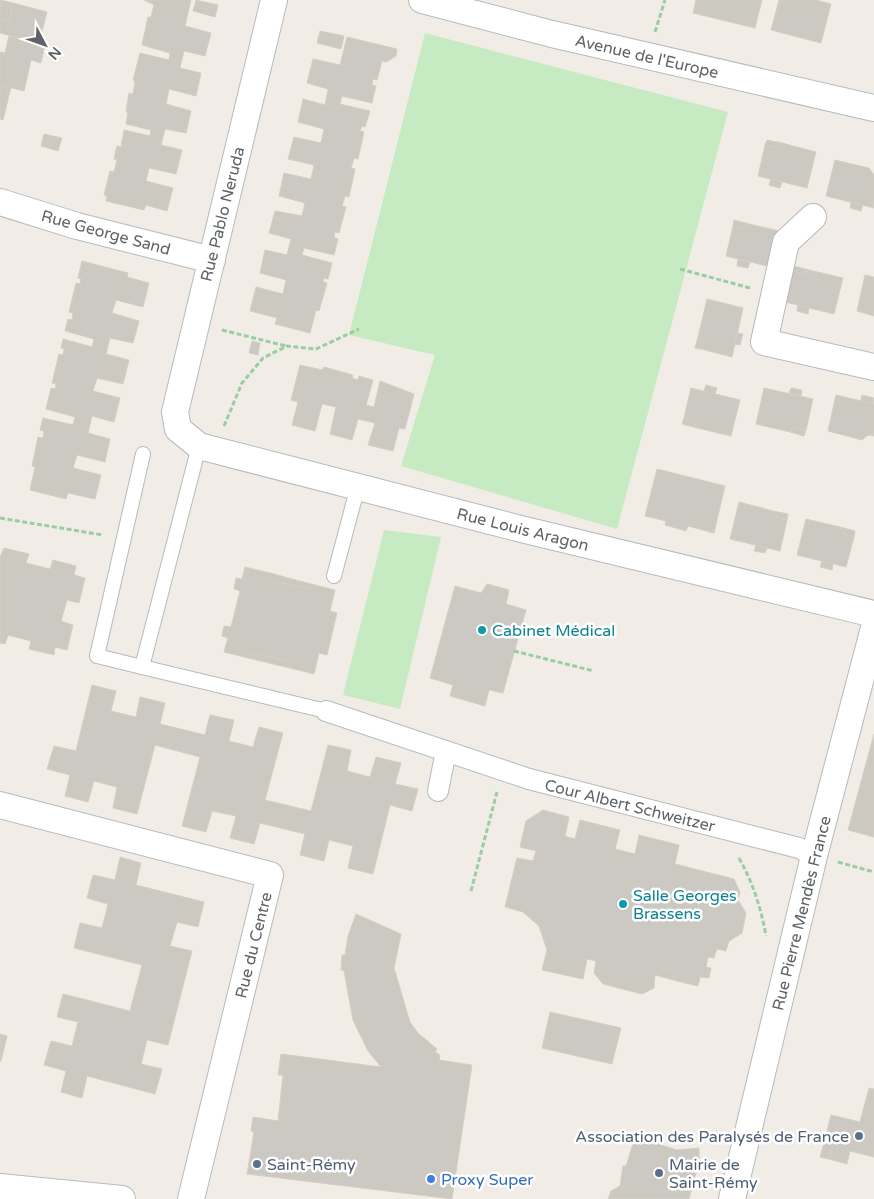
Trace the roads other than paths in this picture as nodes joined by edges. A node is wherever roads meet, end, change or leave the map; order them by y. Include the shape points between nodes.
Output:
1 (274, 0) edge
2 (422, 0) edge
3 (874, 108) edge
4 (0, 202) edge
5 (812, 217) dead end
6 (212, 260) junction
7 (874, 367) edge
8 (178, 429) joint
9 (206, 448) junction
10 (143, 454) dead end
11 (358, 486) junction
12 (334, 576) dead end
13 (874, 614) edge
14 (874, 628) edge
15 (142, 666) junction
16 (326, 711) joint
17 (446, 750) junction
18 (438, 791) dead end
19 (0, 805) edge
20 (814, 856) junction
21 (0, 1187) edge
22 (34, 1195) edge
23 (70, 1199) edge
24 (122, 1199) edge
25 (191, 1199) edge
26 (732, 1199) edge

1 - 6 street, Rue Pablo Neruda
2 - 3 street, Avenue de l'Europe
4 - 6 street, Rue George Sand via 77,226
5 - 7 street via 786,242 764,342
6 - 8 street, Rue Pablo Neruda via 175,412
8 - 9 street, Rue Louis Aragon
9 - 11 street, Rue Louis Aragon
9 - 15 lane
10 - 15 lane via 97,656
11 - 12 lane
11 - 13 street, Rue Louis Aragon
14 - 20 street, Rue Pierre Mendès France
15 - 16 lane
16 - 17 street, Cour Albert Schweitzer
17 - 18 street
17 - 20 street, Cour Albert Schweitzer via 528,779 799,848
19 - 25 street, Rue du Centre via 270,875
20 - 26 street, Rue Pierre Mendès France
21 - 22 street
22 - 23 street
22 - 24 street

